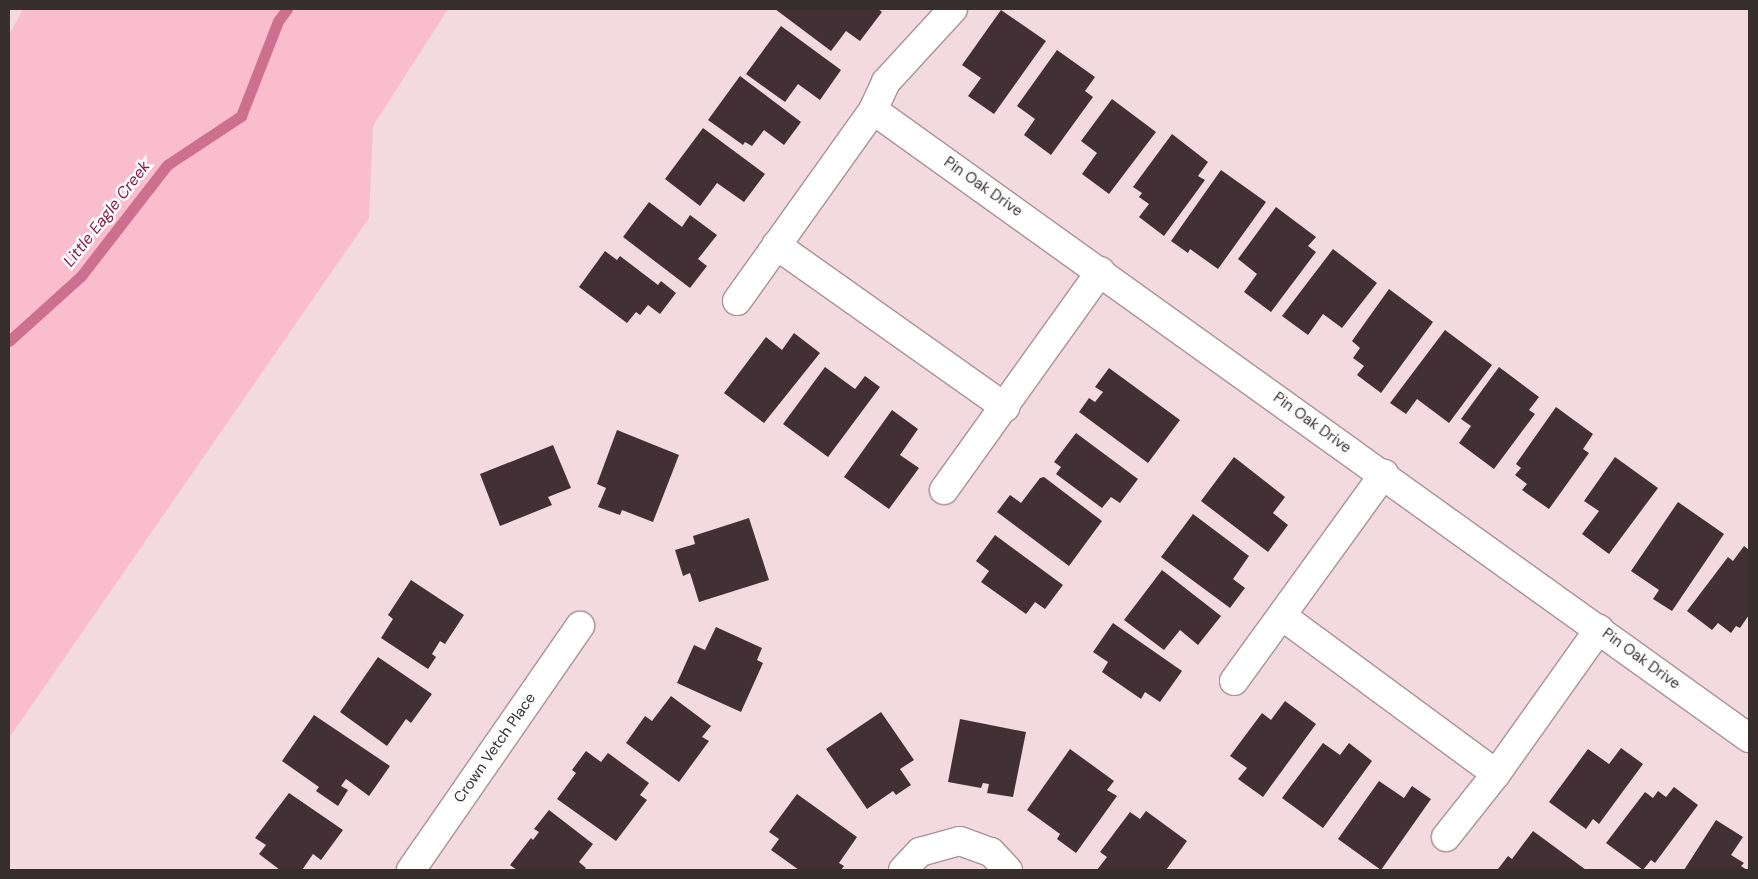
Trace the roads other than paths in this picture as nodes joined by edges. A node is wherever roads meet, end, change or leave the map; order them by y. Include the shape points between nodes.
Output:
1 (953, 9) edge
2 (873, 110) junction
3 (776, 245) junction
4 (1101, 271) junction
5 (737, 301) dead end
6 (1005, 407) junction
7 (1384, 474) junction
8 (944, 490) dead end
9 (1282, 616) junction
10 (580, 626) dead end
11 (1599, 629) junction
12 (1234, 681) dead end
13 (1749, 738) edge
14 (1496, 774) junction
15 (1446, 837) dead end
16 (999, 861) edge
17 (411, 870) edge
18 (903, 870) edge

1 - 2 street via 886,82
2 - 3 street
2 - 4 street, Pin Oak Drive
3 - 5 street
3 - 6 street
4 - 6 street
4 - 7 street, Pin Oak Drive
6 - 8 street
7 - 9 street
7 - 11 street, Pin Oak Drive
9 - 12 street
9 - 14 street
10 - 17 street, Crown Vetch Place
11 - 13 street, Pin Oak Drive
11 - 14 street
14 - 15 street
16 - 18 street via 960,840 920,852

